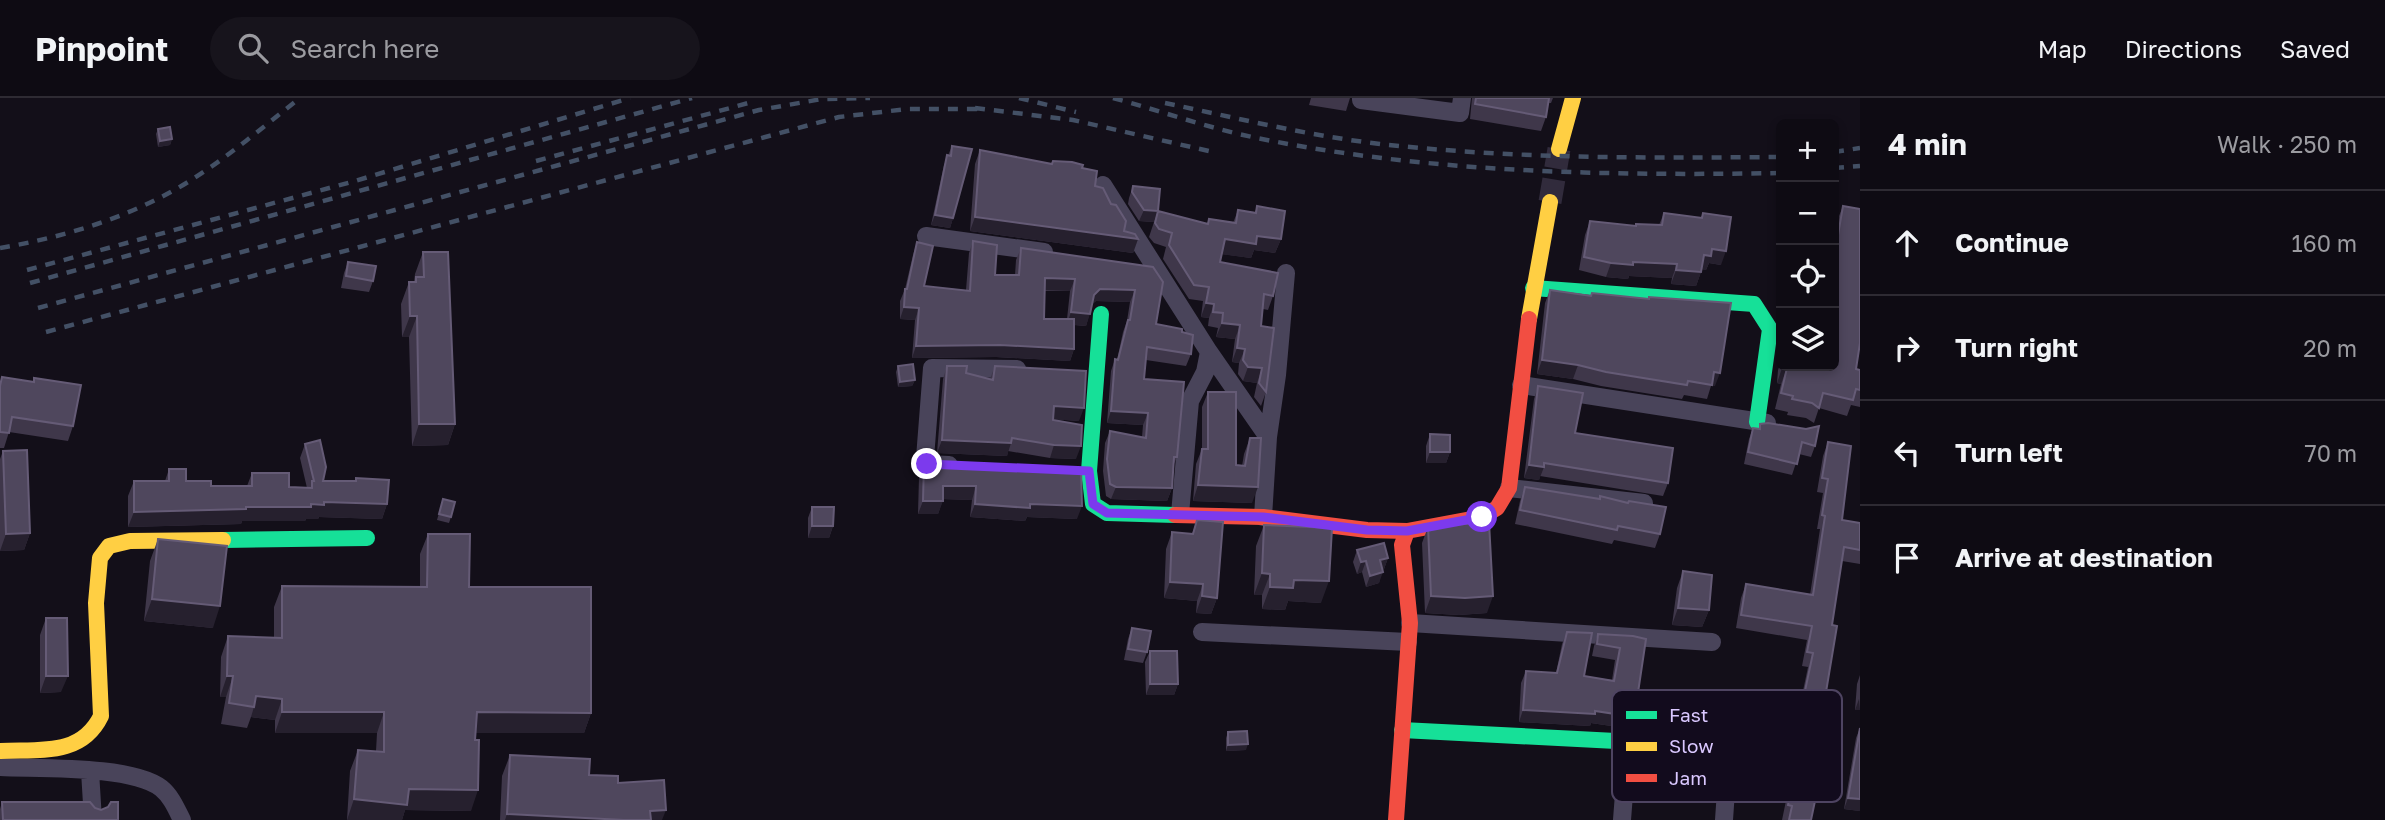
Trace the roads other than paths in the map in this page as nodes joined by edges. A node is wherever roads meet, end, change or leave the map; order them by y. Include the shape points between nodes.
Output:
1 (1361, 98) edge
2 (1462, 98) edge
3 (1573, 98) edge
4 (1559, 149) tunnel mouth
5 (1103, 185) edge
6 (1550, 202) tunnel mouth
7 (926, 236) dead end
8 (1061, 255) edge
9 (1128, 264) edge
10 (1155, 268) junction
11 (1286, 273) dead end
12 (1533, 288) junction
13 (1101, 314) dead end
14 (1209, 352) junction
15 (1034, 370) edge
16 (1521, 385) junction
17 (1757, 422) junction
18 (1780, 425) edge
19 (1268, 437) junction
20 (965, 465) edge
21 (1509, 488) junction
22 (1644, 503) edge
23 (1180, 514) junction
24 (1263, 517) junction
25 (1407, 531) junction
26 (367, 538) dead end
27 (1410, 623) junction
28 (1202, 632) dead end
29 (1408, 642) junction
30 (1712, 642) dead end
31 (1402, 730) junction
32 (1612, 741) edge
33 (0, 751) edge
34 (0, 766) edge
35 (90, 771) junction
36 (1623, 802) edge
37 (1725, 802) edge
38 (93, 820) edge
39 (182, 820) edge
40 (1396, 820) edge
41 (1622, 820) edge
42 (1724, 820) edge

1 - 2 street via 1460,113
3 - 4 street
5 - 10 street
6 - 12 street
7 - 8 street
9 - 10 street
10 - 14 street
11 - 19 street
12 - 16 street
12 - 17 street via 1754,304 1770,329
13 - 23 street via 1090,373 1093,443 1083,470 1093,504 1107,513
14 - 19 street
14 - 23 street via 1205,372 1190,401
15 - 20 street via 932,368 927,464
16 - 17 street
16 - 21 street
17 - 18 street
19 - 24 street
21 - 22 street
21 - 25 street via 1497,508 1482,517
23 - 24 street
24 - 25 street
25 - 27 street via 1402,545
26 - 33 street via 130,541 109,546 100,558 96,603 98,727 89,738 69,746
27 - 29 street
27 - 30 street
28 - 29 street
29 - 31 street
31 - 32 street
31 - 40 street
34 - 35 street
35 - 38 street
35 - 39 street via 135,777 160,787
36 - 41 street
37 - 42 street

